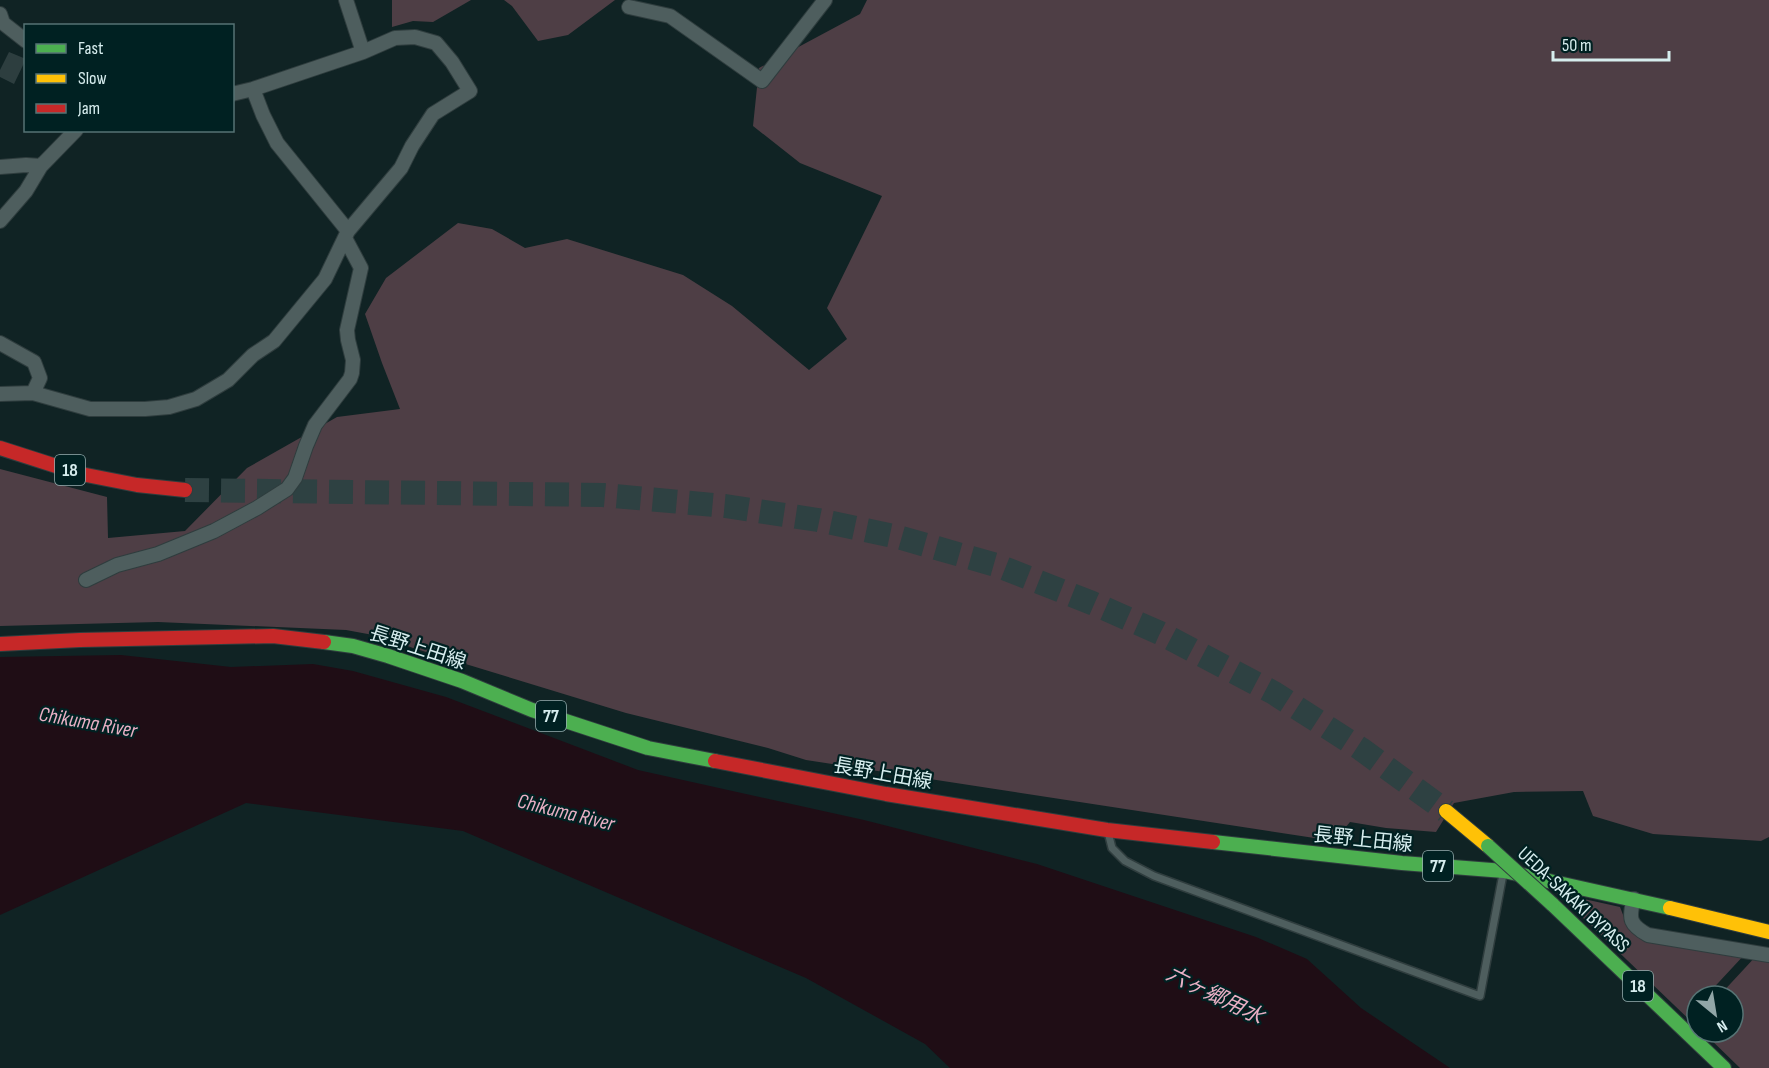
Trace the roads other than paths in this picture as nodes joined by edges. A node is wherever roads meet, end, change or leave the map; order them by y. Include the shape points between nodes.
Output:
1 (346, 0) edge
2 (825, 0) edge
3 (629, 7) dead end
4 (0, 14) edge
5 (24, 39) edge
6 (363, 52) junction
7 (253, 90) junction
8 (234, 94) edge
9 (74, 132) edge
10 (41, 166) junction
11 (0, 167) edge
12 (0, 221) edge
13 (347, 235) junction
14 (0, 344) edge
15 (33, 393) junction
16 (0, 394) edge
17 (0, 448) edge
18 (185, 490) tunnel mouth
19 (86, 580) dead end
20 (0, 644) edge
21 (1446, 811) tunnel mouth
22 (1107, 830) junction
23 (1504, 871) junction
24 (1634, 899) junction
25 (1769, 932) edge
26 (1769, 955) edge
27 (1724, 1068) edge

1 - 6 street
2 - 3 street via 762,81 670,16
4 - 5 street via 3,23
6 - 7 street
6 - 13 street via 395,38 415,37 436,43 470,91 433,114 402,168
7 - 8 street
7 - 13 street via 277,143
9 - 10 street
10 - 11 street
10 - 12 street
13 - 15 street via 325,279 274,342 253,355 228,380 196,399 169,407 90,409
13 - 19 street via 361,268 347,330 354,366 350,379 315,425 291,484 279,496 214,531
14 - 15 street via 34,362 40,378
15 - 16 street
17 - 18 main road, 18 via 81,474
20 - 22 main road, 長野上田線 / 77 via 273,636 353,646 648,748 886,794
21 - 27 main road, UEDA-SAKAKI BYPASS / 18, bridge via 1552,904
22 - 23 main road, 長野上田線 / 77
22 - 23 lane via 1112,848 1125,861 1154,876 1480,996
23 - 24 main road, 長野上田線 / 77
24 - 25 main road, 長野上田線 / 77
24 - 26 street via 1631,920 1648,935

